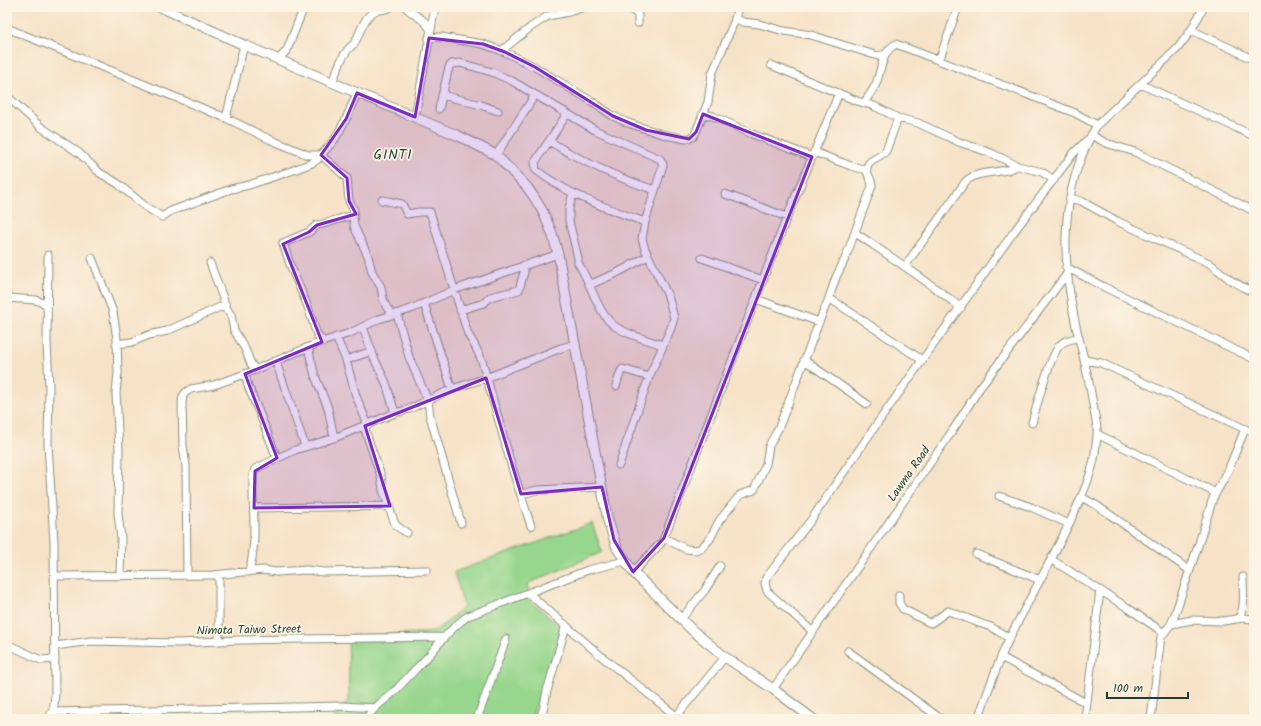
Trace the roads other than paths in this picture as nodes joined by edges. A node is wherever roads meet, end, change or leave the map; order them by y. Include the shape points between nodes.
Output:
1 (160, 7) edge
2 (304, 7) edge
3 (391, 7) edge
4 (406, 7) edge
5 (435, 7) edge
6 (584, 7) edge
7 (629, 7) edge
8 (738, 7) edge
9 (958, 7) edge
10 (1204, 7) edge
11 (735, 18) junction
12 (638, 23) dead end
13 (7, 28) edge
14 (430, 29) junction
15 (1191, 30) junction
16 (429, 38) junction
17 (244, 45) junction
18 (501, 51) junction
19 (882, 55) junction
20 (279, 59) junction
21 (937, 59) junction
22 (1254, 60) edge
23 (771, 65) dead end
24 (332, 82) junction
25 (1140, 84) junction
26 (356, 93) junction
27 (840, 93) junction
28 (442, 95) junction
29 (535, 95) junction
30 (7, 96) edge
31 (864, 103) junction
32 (439, 109) dead end
33 (498, 111) dead end
34 (567, 114) junction
35 (702, 114) junction
36 (415, 117) junction
37 (226, 118) junction
38 (898, 118) junction
39 (1097, 125) junction
40 (1254, 136) edge
41 (1090, 137) junction
42 (549, 141) junction
43 (813, 154) junction
44 (1073, 154) junction
45 (308, 155) junction
46 (321, 155) junction
47 (496, 155) junction
48 (1080, 160) junction
49 (312, 163) junction
50 (1018, 166) junction
51 (867, 170) junction
52 (1054, 180) junction
53 (655, 190) junction
54 (573, 194) junction
55 (726, 194) dead end
56 (1070, 198) junction
57 (382, 200) dead end
58 (1254, 211) edge
59 (353, 216) junction
60 (787, 217) junction
61 (645, 222) junction
62 (855, 233) junction
63 (558, 254) junction
64 (48, 255) dead end
65 (648, 256) junction
66 (92, 258) dead end
67 (702, 258) dead end
68 (210, 263) dead end
69 (524, 265) junction
70 (905, 266) junction
71 (1066, 267) junction
72 (1066, 275) junction
73 (763, 280) junction
74 (589, 285) junction
75 (454, 290) junction
76 (1254, 293) edge
77 (7, 298) edge
78 (829, 298) junction
79 (756, 299) junction
80 (424, 303) junction
81 (227, 308) junction
82 (960, 308) junction
83 (47, 309) junction
84 (460, 310) junction
85 (395, 314) junction
86 (819, 322) junction
87 (363, 327) junction
88 (336, 338) junction
89 (1079, 338) junction
90 (324, 341) junction
91 (116, 344) junction
92 (576, 344) junction
93 (663, 345) junction
94 (308, 348) junction
95 (372, 351) junction
96 (1254, 359) edge
97 (346, 360) junction
98 (804, 360) junction
99 (922, 360) junction
100 (1084, 360) junction
101 (276, 362) junction
102 (256, 370) junction
103 (245, 374) junction
104 (650, 377) junction
105 (486, 378) junction
106 (616, 386) dead end
107 (452, 389) junction
108 (428, 401) junction
109 (867, 404) dead end
110 (395, 413) junction
111 (1032, 423) dead end
112 (366, 425) junction
113 (1245, 429) junction
114 (1254, 433) edge
115 (1097, 434) junction
116 (334, 438) junction
117 (305, 446) junction
118 (277, 458) junction
119 (619, 465) dead end
120 (602, 487) junction
121 (1216, 493) junction
122 (521, 494) junction
123 (999, 496) dead end
124 (1081, 497) junction
125 (390, 506) junction
126 (254, 508) junction
127 (461, 524) dead end
128 (1069, 524) junction
129 (531, 526) dead end
130 (406, 534) dead end
131 (664, 538) junction
132 (976, 554) dead end
133 (1052, 560) junction
134 (625, 561) junction
135 (720, 566) dead end
136 (427, 570) dead end
137 (1189, 570) junction
138 (249, 572) junction
139 (632, 572) junction
140 (186, 575) junction
141 (219, 575) junction
142 (54, 576) junction
143 (120, 576) junction
144 (1243, 578) dead end
145 (1040, 580) junction
146 (1100, 590) junction
147 (528, 593) junction
148 (899, 595) dead end
149 (681, 619) junction
150 (1238, 619) junction
151 (1254, 619) edge
152 (1172, 621) junction
153 (565, 624) junction
154 (812, 632) junction
155 (1164, 633) junction
156 (444, 637) junction
157 (1009, 638) junction
158 (506, 639) dead end
159 (219, 641) junction
160 (7, 644) edge
161 (55, 646) junction
162 (848, 652) dead end
163 (725, 657) junction
164 (1001, 657) junction
165 (55, 659) junction
166 (773, 689) junction
167 (1086, 703) junction
168 (375, 708) junction
169 (51, 716) edge
170 (675, 717) edge
171 (366, 719) edge
172 (476, 719) edge
173 (539, 719) edge
174 (813, 719) edge
175 (941, 719) edge
176 (978, 719) edge
177 (1085, 719) edge
178 (1151, 719) edge

1 - 17 main road
2 - 20 street via 287,50
3 - 24 street via 376,10 369,16 356,40 344,55
4 - 14 street via 424,20
5 - 14 street
6 - 18 street via 548,16
7 - 12 street via 638,15
8 - 11 street
9 - 21 street
10 - 15 street
11 - 19 street via 742,22 811,35
11 - 35 street via 712,74 708,102
13 - 37 street
14 - 16 street
15 - 22 street
15 - 25 street via 1178,48
16 - 18 street via 450,38 482,44
16 - 36 street
17 - 20 main road
17 - 37 street
18 - 35 street via 535,67 613,116 646,130 689,139 696,132
19 - 21 street via 896,44
19 - 31 street via 882,64 875,85
20 - 24 main road
21 - 39 street via 1075,113
23 - 27 street
24 - 26 main road
25 - 39 street
25 - 40 street
26 - 36 main road
26 - 46 street via 335,139
27 - 31 street
27 - 43 street
28 - 29 street via 449,67 455,62 492,72
28 - 32 street
28 - 33 street
29 - 34 street
29 - 47 street
30 - 49 street via 41,127 162,217 171,211 231,189
31 - 38 street
34 - 42 street
34 - 53 street via 660,159 662,165
35 - 43 street
36 - 47 main road
37 - 45 street
38 - 50 street via 991,153
38 - 51 street via 886,151 872,159
39 - 41 street
41 - 44 street
41 - 48 street
41 - 58 street via 1135,152
42 - 53 street via 605,172
42 - 54 street via 535,162 536,170
43 - 51 street
43 - 60 street
44 - 48 street
44 - 52 street
45 - 46 street
45 - 49 street
46 - 49 street
46 - 59 street via 347,178
47 - 63 main road via 534,197 552,233
48 - 56 street
50 - 52 street via 1042,172
50 - 70 street via 969,178
51 - 62 street via 872,186
52 - 82 street
53 - 61 street
54 - 61 street
54 - 74 street via 569,221 578,263
55 - 60 street
56 - 71 street via 1065,235
56 - 76 street via 1209,263 1232,281
57 - 75 street via 402,204 407,214 430,212
59 - 85 street via 354,226 383,299 387,308
59 - 90 street via 317,225 309,232 283,243 316,332
60 - 73 street
61 - 65 street via 642,239
62 - 70 street
62 - 78 street
63 - 69 street
63 - 92 main road
64 - 83 street
65 - 74 street
65 - 93 street via 668,296 674,318
66 - 91 street via 113,312
67 - 73 street
68 - 81 street
69 - 75 street
69 - 84 street via 519,290 490,297 484,303
70 - 82 street
71 - 72 street
71 - 96 street
72 - 89 street
72 - 154 street, Lawma Road via 979,389
73 - 79 street
74 - 93 street via 606,318 615,327
75 - 80 street
75 - 84 street
77 - 83 street via 36,300 46,304
78 - 86 street
78 - 99 street
79 - 86 street
79 - 131 street
80 - 85 street
80 - 107 street
81 - 91 street via 215,309 167,331 132,342
81 - 102 street via 234,330
82 - 99 street
83 - 142 street via 48,444 53,502
84 - 105 street via 468,334 482,361
85 - 87 street
85 - 108 street via 409,357
86 - 98 street
87 - 88 street
87 - 95 street
88 - 90 street
88 - 97 street
89 - 100 street
89 - 111 street via 1058,346
90 - 94 street
91 - 143 street
92 - 105 street
92 - 120 main road
93 - 104 street
94 - 101 street
94 - 116 street via 315,376 328,408
95 - 97 street
95 - 110 street
97 - 112 street
98 - 109 street
98 - 131 street via 754,490 740,495 702,548 686,549
99 - 154 street via 815,514 766,578 767,591
100 - 113 street via 1101,363
100 - 115 street
101 - 102 street
101 - 117 street
102 - 103 street
103 - 118 street
103 - 140 street via 191,389 183,396
104 - 106 street via 623,369
104 - 119 street
105 - 107 street
105 - 122 street
107 - 108 street
108 - 110 street
108 - 127 street
110 - 112 street
112 - 116 street
112 - 125 street via 366,433
113 - 114 street
113 - 121 street
115 - 121 street
115 - 124 street via 1091,470
116 - 117 street
117 - 118 street
118 - 126 street via 255,471
120 - 122 street via 537,490
120 - 134 main road via 608,521
121 - 137 street
122 - 129 street
123 - 128 street
124 - 128 street
124 - 137 street
125 - 126 street
125 - 130 street via 395,524
126 - 138 street via 253,557
128 - 133 street
131 - 139 street
132 - 145 street
133 - 145 street
133 - 146 street
134 - 139 main road
134 - 147 street via 588,570
135 - 149 street via 705,590
136 - 138 street
137 - 152 street
138 - 141 street
139 - 149 main road
140 - 141 street
140 - 143 street
141 - 159 street
142 - 143 street
142 - 161 street
144 - 150 street via 1242,606
145 - 157 street
146 - 155 street
146 - 167 street
147 - 153 street
147 - 156 street via 468,616
148 - 157 street via 899,603 903,609 928,622 931,623 951,612 991,627
149 - 163 main road
150 - 151 street
150 - 152 street
152 - 155 street
153 - 170 street
153 - 173 street
154 - 166 street, Lawma Road
155 - 178 street via 1160,644
156 - 159 street, Nimota Taiwo Street
156 - 168 street via 398,688
157 - 164 street
158 - 172 street
159 - 161 street, Nimota Taiwo Street via 91,641
160 - 165 street via 41,660
161 - 165 street
162 - 175 street
163 - 166 main road
163 - 170 street
164 - 167 street
164 - 176 street
165 - 169 street via 56,694
166 - 174 main road
167 - 177 street
168 - 169 street via 342,706
168 - 171 street

